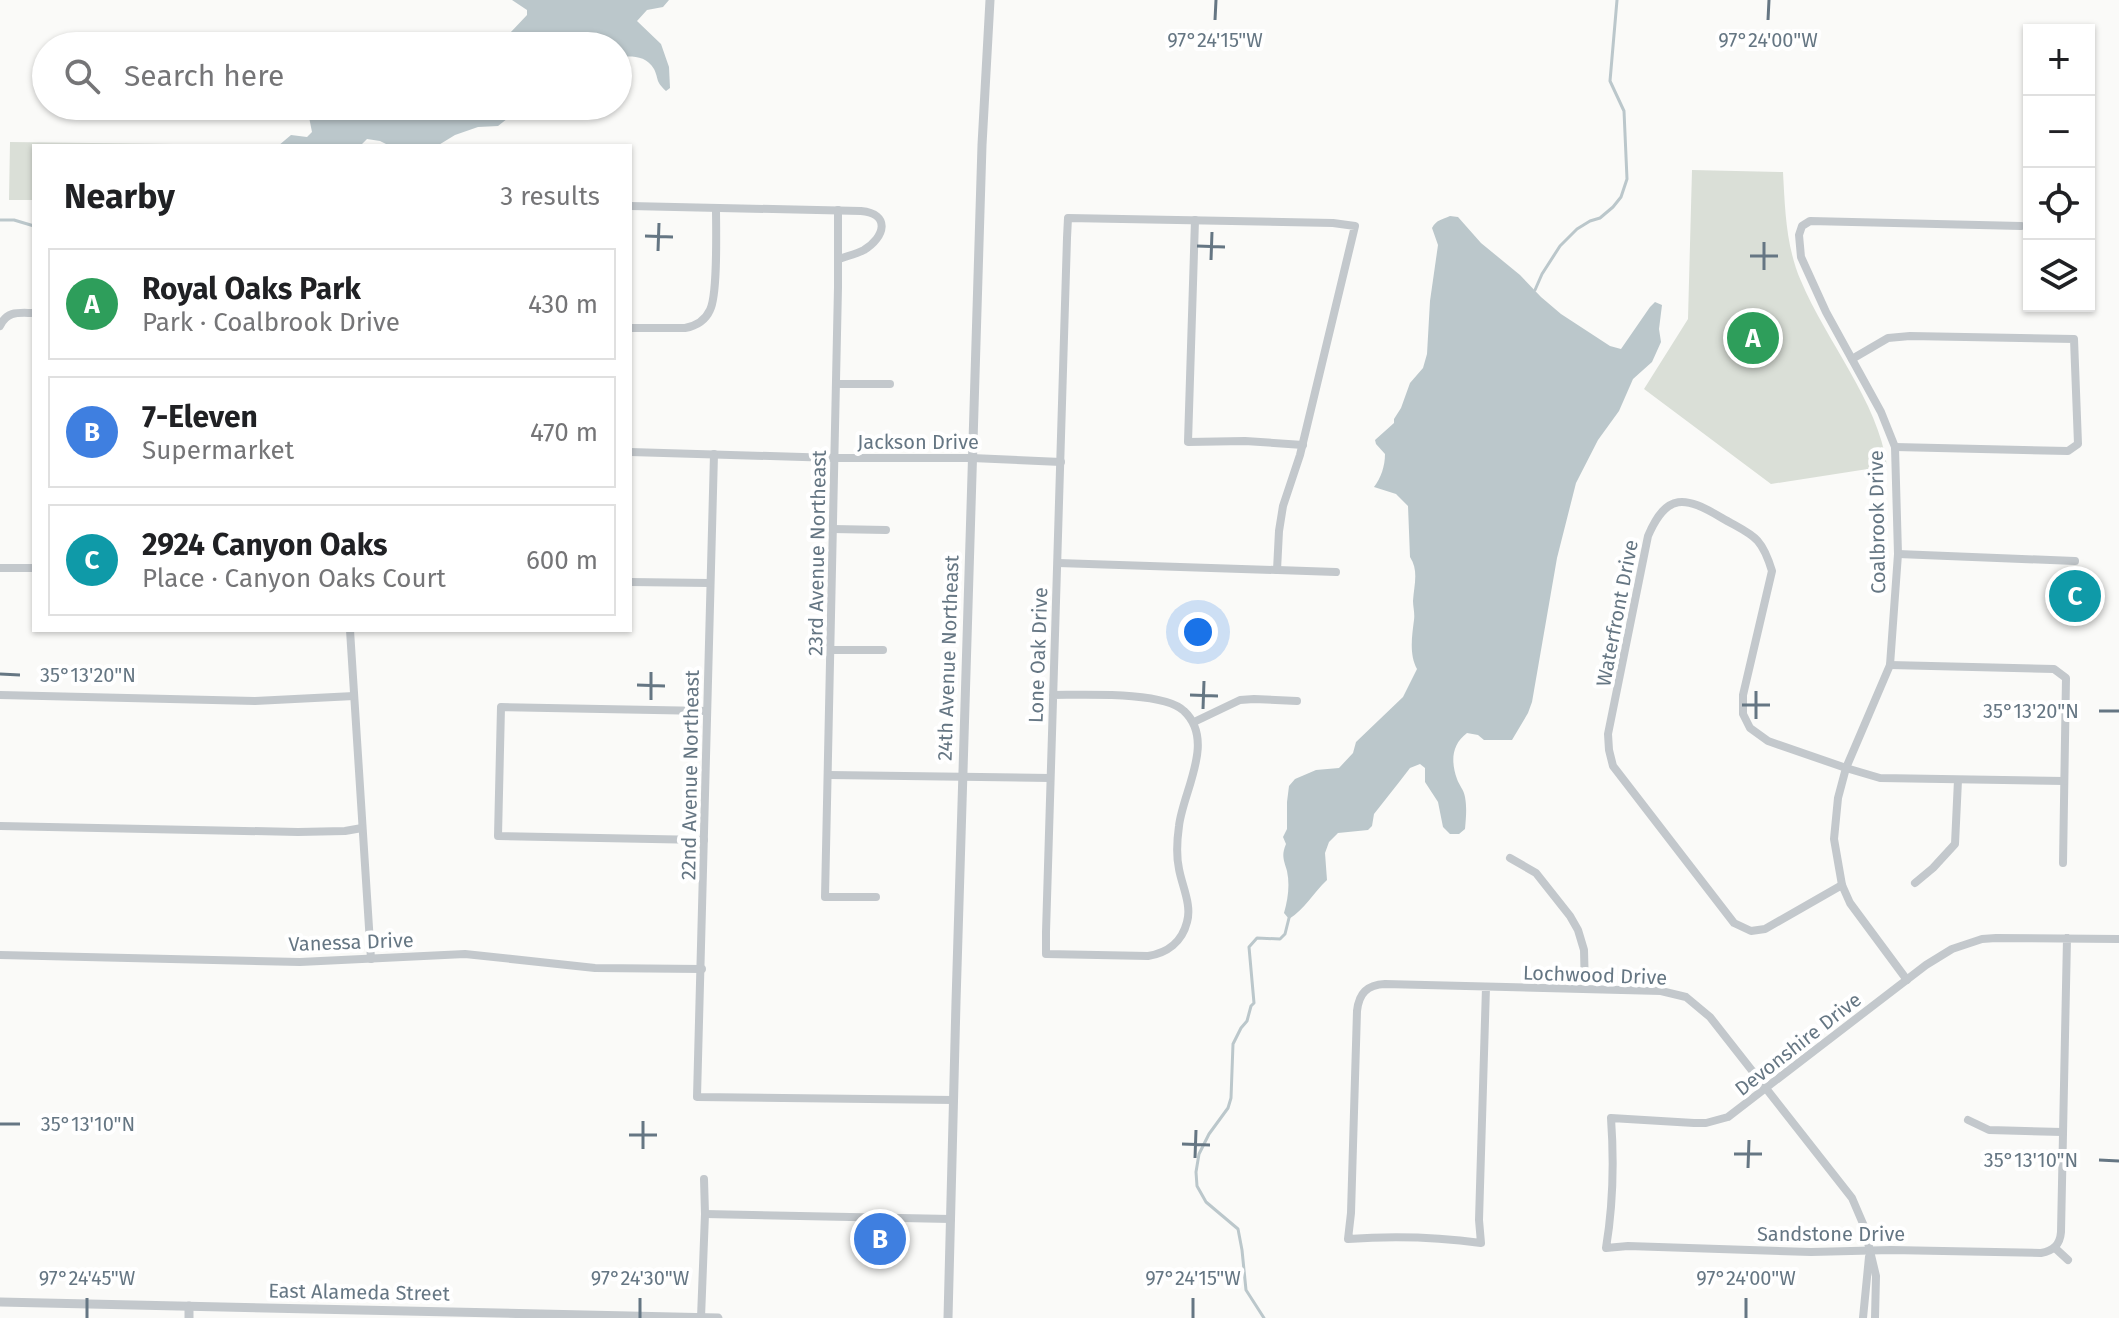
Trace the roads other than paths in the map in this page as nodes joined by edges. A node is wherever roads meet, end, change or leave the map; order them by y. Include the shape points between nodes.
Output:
1 (990, 0) edge
2 (632, 206) edge
3 (716, 208) junction
4 (838, 210) junction
5 (1195, 220) junction
6 (2021, 226) dead end
7 (839, 259) junction
8 (32, 313) edge
9 (2, 322) edge
10 (632, 328) edge
11 (1852, 359) junction
12 (836, 384) junction
13 (890, 384) dead end
14 (1303, 445) junction
15 (1895, 447) junction
16 (632, 452) edge
17 (714, 454) junction
18 (835, 458) junction
19 (972, 458) junction
20 (1061, 462) junction
21 (833, 529) junction
22 (886, 530) dead end
23 (1898, 554) junction
24 (2075, 561) dead end
25 (1058, 563) junction
26 (0, 568) edge
27 (32, 568) edge
28 (1277, 570) junction
29 (1336, 572) dead end
30 (632, 582) edge
31 (709, 583) junction
32 (350, 632) edge
33 (831, 650) junction
34 (883, 650) dead end
35 (1890, 665) junction
36 (0, 695) edge
37 (1053, 695) junction
38 (354, 696) junction
39 (1297, 701) dead end
40 (707, 711) junction
41 (1194, 722) junction
42 (1846, 768) junction
43 (829, 775) junction
44 (963, 776) junction
45 (1050, 778) junction
46 (1958, 780) junction
47 (2064, 781) junction
48 (0, 826) edge
49 (362, 828) junction
50 (704, 840) junction
51 (1510, 858) dead end
52 (2063, 863) dead end
53 (1915, 883) dead end
54 (1842, 885) junction
55 (876, 897) dead end
56 (2067, 938) junction
57 (2119, 939) edge
58 (0, 955) edge
59 (371, 959) junction
60 (702, 969) junction
61 (1907, 980) junction
62 (1486, 987) junction
63 (1585, 989) junction
64 (1767, 1089) junction
65 (954, 1100) junction
66 (1968, 1120) dead end
67 (2062, 1132) junction
68 (704, 1179) dead end
69 (705, 1214) junction
70 (951, 1219) junction
71 (1606, 1248) joint
72 (2055, 1248) junction
73 (1869, 1252) junction
74 (2068, 1260) dead end
75 (0, 1302) edge
76 (189, 1306) junction
77 (189, 1318) edge
78 (701, 1318) edge
79 (718, 1318) edge
80 (948, 1318) edge
81 (1863, 1318) edge
82 (1875, 1318) edge

1 - 19 street, 24th Avenue Northeast
2 - 3 street
3 - 4 street
3 - 10 street via 713,303 706,318 685,328
4 - 7 street, 23rd Avenue Northeast
4 - 7 street via 871,212 882,222 870,245
5 - 14 street via 1188,442
5 - 14 street via 1355,226
5 - 20 street, Lone Oak Drive via 1068,218
6 - 11 street, Coalbrook Drive via 1810,221 1802,226 1801,257
7 - 12 street, 23rd Avenue Northeast
8 - 9 street via 12,313
11 - 15 street, Coalbrook Drive
11 - 15 street via 1888,338 1910,336 2074,339 2078,444 2068,451
12 - 13 street
12 - 18 street, 23rd Avenue Northeast
14 - 28 street via 1283,506
15 - 23 street, Coalbrook Drive
16 - 17 street, Jackson Drive
17 - 18 street, Jackson Drive
17 - 31 street, 22nd Avenue Northeast
18 - 19 street, Jackson Drive
18 - 21 street, 23rd Avenue Northeast
19 - 20 street, Jackson Drive
19 - 44 street, 24th Avenue Northeast
20 - 25 street, Lone Oak Drive
21 - 22 street
21 - 33 street, 23rd Avenue Northeast
23 - 24 street
23 - 35 street, Coalbrook Drive
25 - 28 street
25 - 37 street, Lone Oak Drive
26 - 27 street
28 - 29 street
30 - 31 street
31 - 40 street, 22nd Avenue Northeast
32 - 38 street
33 - 34 street
33 - 43 street, 23rd Avenue Northeast
35 - 42 street, Coalbrook Drive
35 - 47 street via 2054,669 2066,678
36 - 38 street via 255,701
37 - 41 street via 1157,699 1174,703
37 - 45 street, Lone Oak Drive
38 - 49 street
39 - 41 street via 1240,700
40 - 50 street, 22nd Avenue Northeast
40 - 50 street via 501,707 498,836
41 - 45 street, Lone Oak Drive via 1198,752 1177,847 1189,913 1180,939 1163,952 1046,954
42 - 46 street via 1880,778
42 - 54 street, Coalbrook Drive via 1834,839
42 - 54 street, Waterfront Drive via 1768,741 1750,728 1743,695 1772,571 1766,554 1758,539 1697,502 1668,507 1657,515 1648,536 1608,734 1613,766 1734,923 1751,931 1765,929
43 - 44 street
43 - 55 street, 23rd Avenue Northeast via 825,897
44 - 45 street
44 - 65 street, 24th Avenue Northeast
46 - 47 street
46 - 53 street via 1955,844
47 - 52 street
48 - 49 street via 298,832
49 - 59 street
50 - 60 street, 22nd Avenue Northeast
51 - 63 street via 1536,873 1574,923 1582,937
54 - 61 street, Coalbrook Drive
56 - 57 street, Devonshire Drive
56 - 61 street, Devonshire Drive via 1973,942 1938,957
56 - 67 street
58 - 59 street, Vanessa Drive
59 - 60 street, Vanessa Drive via 465,954 595,968
60 - 65 street, 22nd Avenue Northeast via 697,1097
61 - 64 street, Devonshire Drive
62 - 62 street, Lochwood Drive via 1377,984 1363,992 1358,1002 1348,1239 1481,1243
62 - 63 street, Lochwood Drive
63 - 64 street, Lochwood Drive via 1661,991 1686,997 1702,1008
64 - 71 street, Devonshire Drive via 1728,1117 1706,1123 1611,1118
64 - 73 street, Lochwood Drive via 1852,1198
65 - 70 street, 24th Avenue Northeast
66 - 67 street via 1989,1130
67 - 72 street via 2061,1239
68 - 69 street
69 - 70 street
69 - 78 street
70 - 80 street, 24th Avenue Northeast
71 - 73 street, Sandstone Drive
72 - 73 street, Sandstone Drive via 2041,1253
72 - 74 street
73 - 81 street, Lochwood Drive
73 - 82 street, Lochwood Drive via 1876,1276
75 - 76 street, East Alameda Street
76 - 77 street
76 - 78 street, East Alameda Street
78 - 79 street, East Alameda Street

